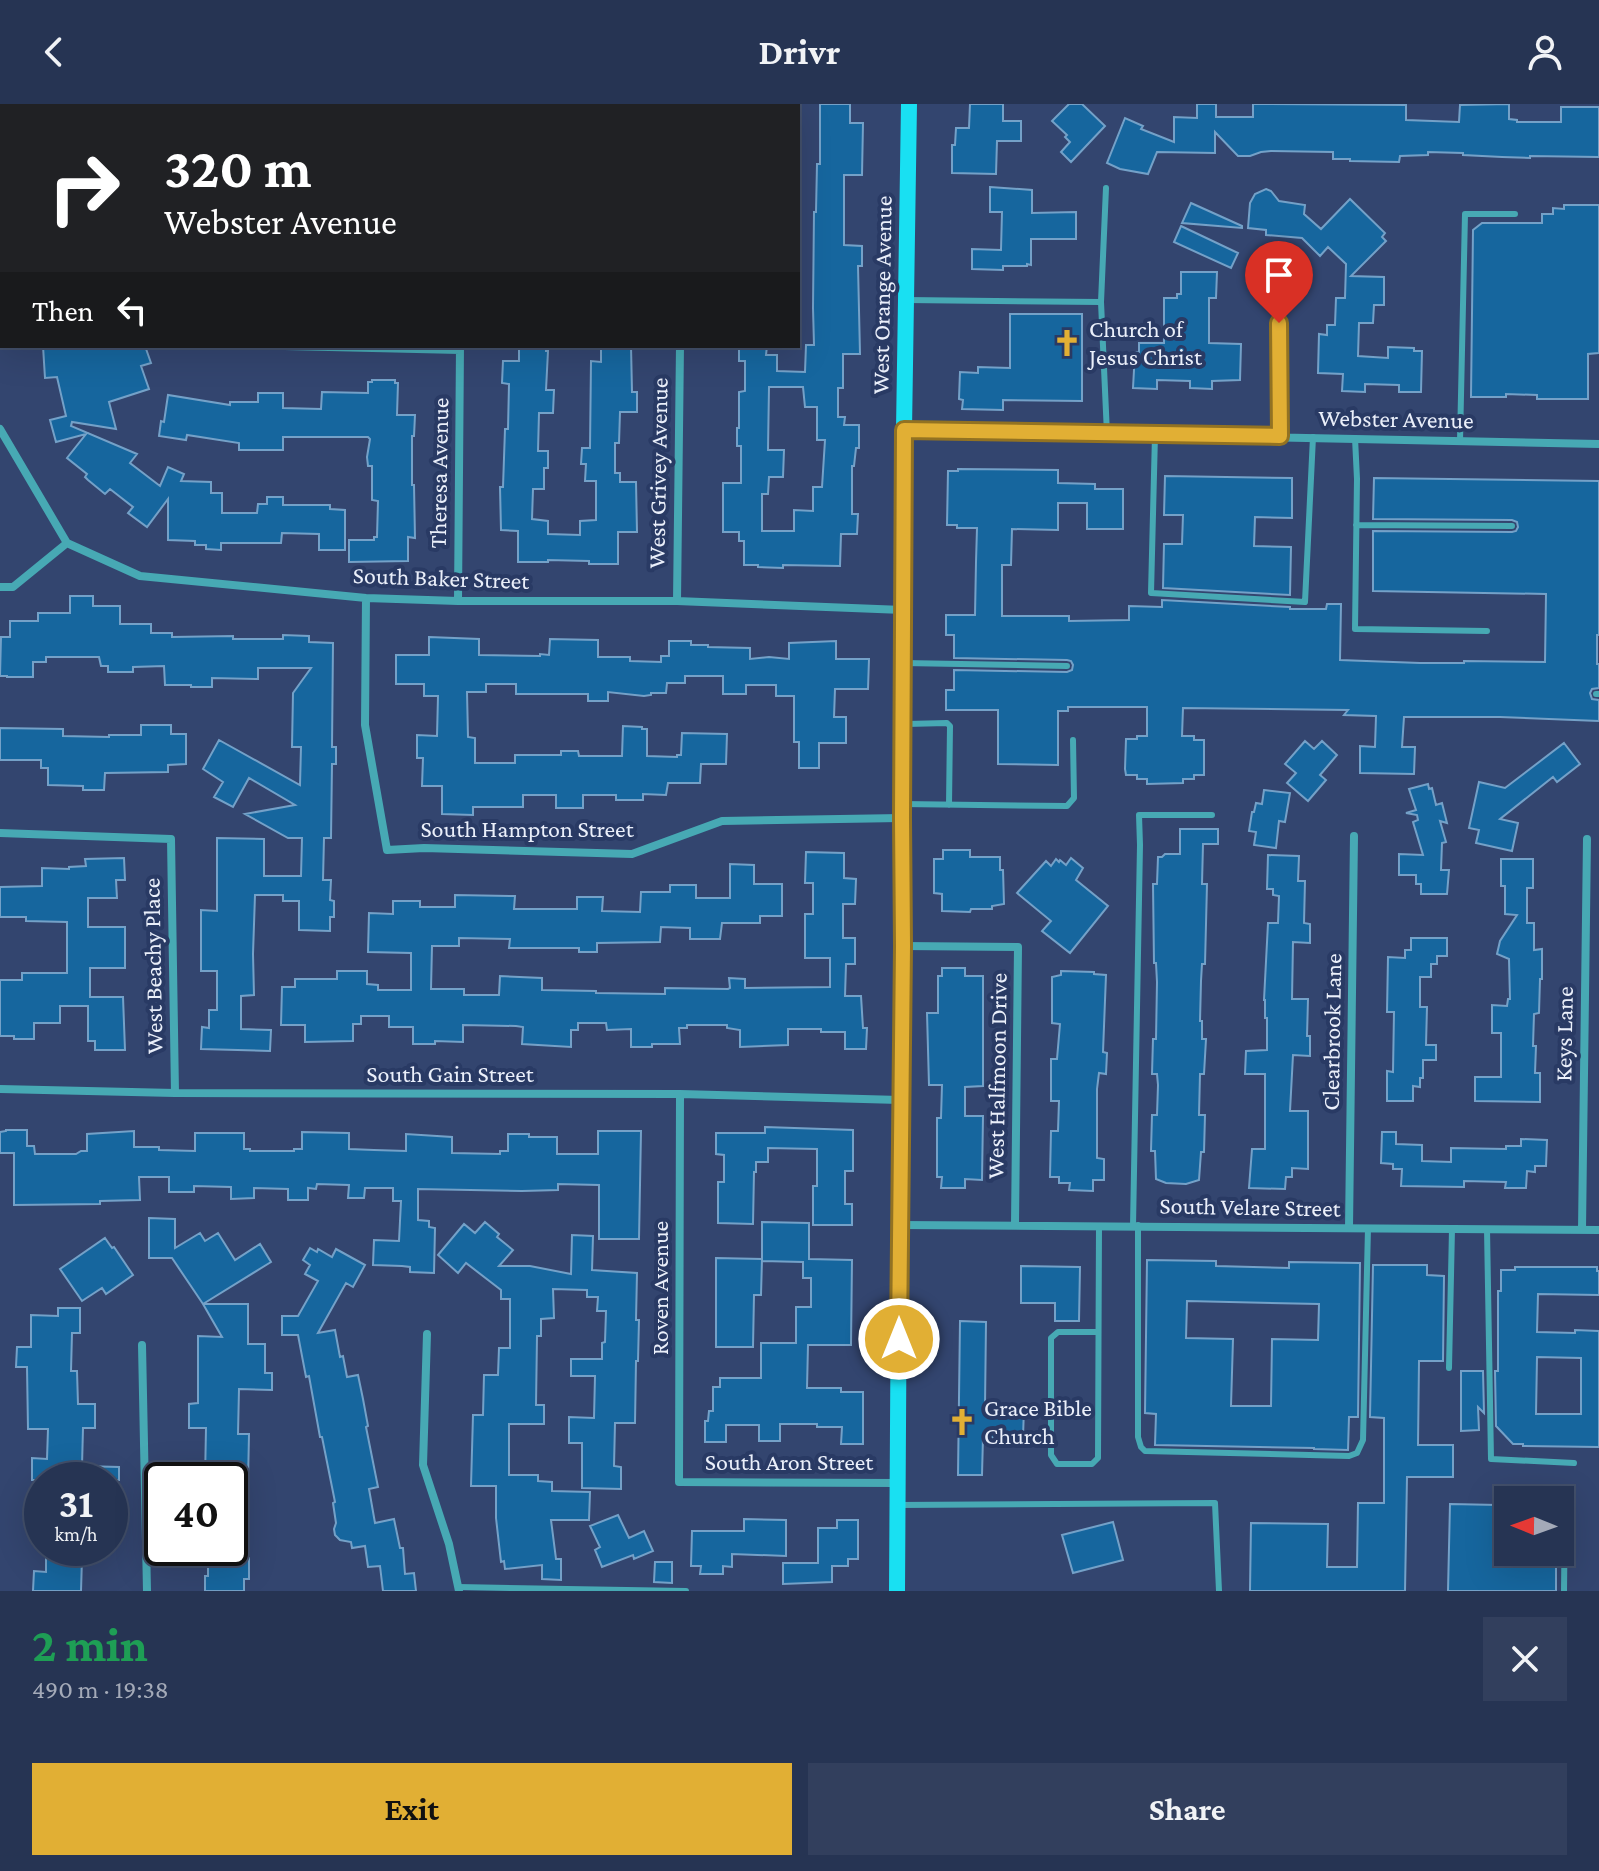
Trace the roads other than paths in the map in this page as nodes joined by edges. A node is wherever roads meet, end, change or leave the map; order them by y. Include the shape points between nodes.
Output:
1 (909, 104) edge
2 (1106, 188) dead end
3 (1515, 214) dead end
4 (1279, 295) dead end
5 (906, 300) junction
6 (1101, 302) junction
7 (460, 348) edge
8 (680, 348) edge
9 (0, 429) edge
10 (904, 430) junction
11 (1107, 434) junction
12 (1155, 435) junction
13 (1280, 436) junction
14 (1313, 437) junction
15 (1355, 438) junction
16 (1460, 441) junction
17 (1599, 444) edge
18 (1356, 525) junction
19 (1512, 526) dead end
20 (67, 543) junction
21 (0, 587) edge
22 (366, 598) junction
23 (458, 601) junction
24 (677, 601) junction
25 (904, 610) junction
26 (1487, 631) dead end
27 (903, 663) junction
28 (1067, 666) dead end
29 (903, 724) junction
30 (1073, 740) dead end
31 (949, 805) junction
32 (902, 811) junction
33 (1212, 815) dead end
34 (0, 833) edge
35 (1354, 836) dead end
36 (1587, 839) dead end
37 (903, 946) junction
38 (0, 1089) edge
39 (175, 1093) junction
40 (680, 1094) junction
41 (900, 1100) junction
42 (900, 1225) junction
43 (1015, 1225) junction
44 (1099, 1226) junction
45 (1136, 1226) junction
46 (1349, 1228) junction
47 (1368, 1228) junction
48 (1452, 1229) junction
49 (1487, 1229) junction
50 (1582, 1230) junction
51 (1599, 1230) edge
52 (1098, 1332) junction
53 (427, 1334) dead end
54 (142, 1345) dead end
55 (1449, 1368) dead end
56 (1574, 1463) dead end
57 (679, 1482) joint
58 (898, 1483) junction
59 (898, 1505) junction
60 (1564, 1566) edge
61 (459, 1589) edge
62 (147, 1591) edge
63 (686, 1591) edge
64 (897, 1591) edge
65 (1219, 1591) edge
66 (1564, 1591) edge

1 - 5 street, West Orange Avenue
2 - 6 lane
3 - 16 lane via 1465,214
4 - 13 street
5 - 6 lane
5 - 10 street, West Orange Avenue
6 - 11 lane
7 - 23 street, Theresa Avenue
8 - 24 street, West Grivey Avenue
9 - 20 street
10 - 11 street, Webster Avenue
10 - 25 street, West Orange Avenue
11 - 12 street, Webster Avenue
12 - 13 street, Webster Avenue
12 - 14 lane via 1151,593 1305,602
13 - 14 street, Webster Avenue
14 - 15 street, Webster Avenue
15 - 16 street, Webster Avenue
15 - 18 lane
16 - 17 street, Webster Avenue
18 - 19 lane
18 - 26 lane via 1355,629
20 - 21 street via 13,587
20 - 22 street, South Baker Street via 140,576
22 - 23 street, South Baker Street
22 - 32 street, South Hampton Street via 365,725 387,850 632,854 722,821
23 - 24 street, South Baker Street
24 - 25 street, South Baker Street
25 - 27 street, West Orange Avenue
27 - 28 lane
27 - 29 street, West Orange Avenue
29 - 31 lane via 950,726
29 - 32 street, West Orange Avenue
30 - 31 lane via 1074,798 1067,806
31 - 32 lane
32 - 37 street, West Orange Avenue
33 - 45 lane via 1139,815
34 - 39 street, West Beachy Place via 171,839
35 - 46 street, Clearbrook Lane
36 - 50 street, Keys Lane
37 - 41 street, West Orange Avenue
37 - 43 street, West Halfmoon Drive via 1018,947
38 - 39 street, South Gain Street
39 - 40 street, South Gain Street
40 - 41 street, South Gain Street
40 - 57 street, Roven Avenue
41 - 42 street, West Orange Avenue
42 - 43 street, South Velare Street
42 - 58 street, West Orange Avenue
43 - 44 street, South Velare Street
44 - 45 street, South Velare Street
44 - 52 lane
45 - 46 street, South Velare Street
45 - 47 lane via 1141,1447 1349,1456 1357,1453 1363,1440
46 - 47 street, South Velare Street
47 - 48 street, South Velare Street
48 - 49 street, South Velare Street
48 - 55 lane
49 - 50 street, South Velare Street
49 - 56 lane via 1491,1459
50 - 51 street, South Velare Street
52 - 52 lane via 1058,1332 1051,1338 1051,1455 1057,1464 1092,1464 1098,1458
53 - 61 street via 423,1465
54 - 62 street
57 - 58 street, South Aron Street
58 - 59 street, West Orange Avenue
59 - 64 street, West Orange Avenue
59 - 65 lane via 1215,1503
60 - 66 lane
61 - 63 lane

